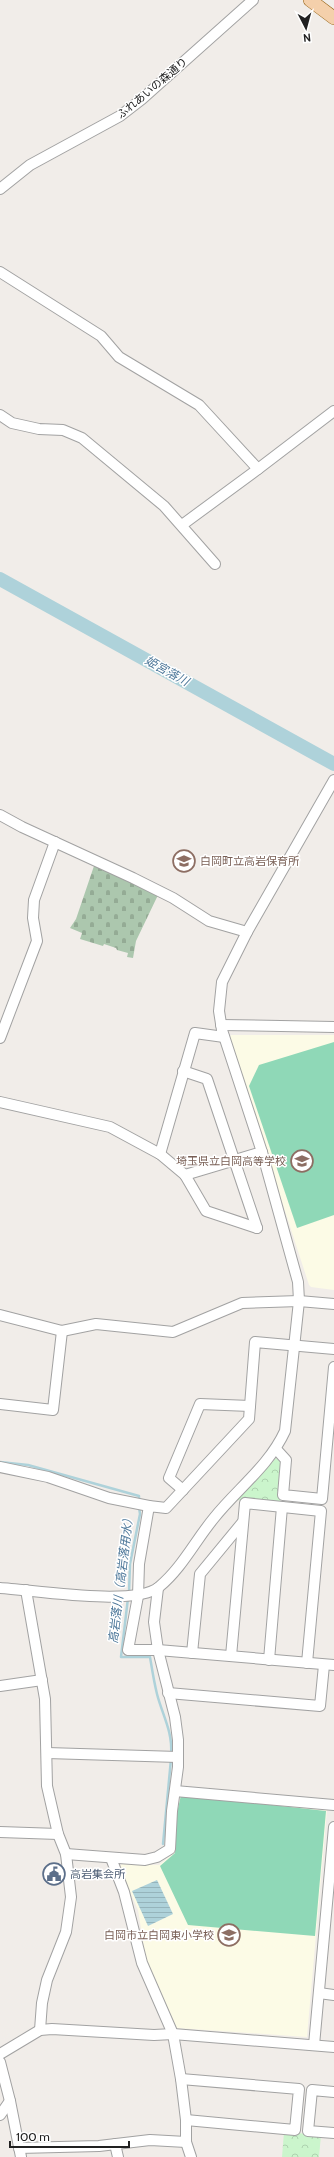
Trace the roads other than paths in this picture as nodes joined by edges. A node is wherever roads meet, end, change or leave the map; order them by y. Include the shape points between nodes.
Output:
1 (253, 0) edge
2 (310, 0) edge
3 (334, 18) edge
4 (0, 189) edge
5 (0, 272) edge
6 (334, 411) edge
7 (0, 415) edge
8 (258, 469) junction
9 (182, 525) junction
10 (215, 564) dead end
11 (334, 780) edge
12 (0, 814) edge
13 (55, 842) junction
14 (246, 932) junction
15 (221, 1025) junction
16 (334, 1027) edge
17 (0, 1038) edge
18 (224, 1038) junction
19 (183, 1071) junction
20 (0, 1102) edge
21 (262, 1152) junction
22 (160, 1154) junction
23 (234, 1160) junction
24 (185, 1174) junction
25 (299, 1301) junction
26 (334, 1304) edge
27 (0, 1315) edge
28 (62, 1331) junction
29 (294, 1346) junction
30 (334, 1349) edge
31 (334, 1367) edge
32 (0, 1404) edge
33 (250, 1406) junction
34 (276, 1449) junction
35 (0, 1467) edge
36 (183, 1490) junction
37 (149, 1506) junction
38 (282, 1506) junction
39 (242, 1522) junction
40 (0, 1588) edge
41 (158, 1588) junction
42 (26, 1590) junction
43 (138, 1596) junction
44 (158, 1650) junction
45 (192, 1653) junction
46 (231, 1656) junction
47 (269, 1660) junction
48 (307, 1663) junction
49 (329, 1665) edge
50 (42, 1680) junction
51 (0, 1686) edge
52 (168, 1693) junction
53 (47, 1753) junction
54 (178, 1756) junction
55 (175, 1791) junction
56 (334, 1805) edge
57 (334, 1827) edge
58 (0, 1832) edge
59 (58, 1834) junction
60 (66, 1854) junction
61 (111, 1858) junction
62 (319, 1993) junction
63 (334, 1995) edge
64 (40, 2030) junction
65 (173, 2034) junction
66 (314, 2045) junction
67 (334, 2046) edge
68 (0, 2054) edge
69 (0, 2062) edge
70 (181, 2079) junction
71 (334, 2092) edge
72 (10, 2101) junction
73 (0, 2115) edge
74 (186, 2120) junction
75 (334, 2133) edge
76 (186, 2142) junction
77 (115, 2144) junction
78 (20, 2152) edge
79 (118, 2157) edge
80 (191, 2157) edge

1 - 4 street, ふれあいの森通り via 125,112 98,130 30,165
2 - 3 main road
5 - 8 street via 101,336 119,357 199,405
6 - 8 street
7 - 9 street via 12,423 39,429 63,430 82,438 140,484
8 - 9 street
9 - 10 street
11 - 14 street
12 - 13 street
13 - 14 street via 173,898 209,921
13 - 17 street via 34,900 33,918 37,941
14 - 15 street via 222,982 219,1011
15 - 16 street
15 - 18 street
18 - 19 street via 195,1033
18 - 21 street
19 - 22 street
19 - 23 street via 207,1079
20 - 22 street via 110,1127
21 - 23 street
21 - 25 street via 298,1282
22 - 24 street
23 - 24 street
23 - 24 street via 257,1228 206,1211
25 - 26 street
25 - 28 street via 242,1302 173,1332 96,1324
25 - 29 street
27 - 28 street
28 - 32 street via 53,1410
29 - 30 street
29 - 33 street via 255,1342
29 - 34 street via 286,1425
31 - 34 street via 322,1499 283,1495 286,1460
33 - 36 street via 249,1419
33 - 36 street via 200,1404 168,1478
34 - 41 street via 214,1518 175,1571
35 - 37 street via 48,1476 109,1498
36 - 37 street via 166,1508
37 - 43 street via 138,1564
38 - 39 street via 245,1503
38 - 47 street
38 - 48 street via 321,1511
39 - 45 street via 200,1574
39 - 46 street
40 - 42 street
41 - 43 street
41 - 44 street via 154,1622
42 - 43 street via 117,1598
42 - 50 street
43 - 44 street via 128,1650
44 - 45 street
44 - 52 street
45 - 46 street
46 - 47 street
47 - 48 street
48 - 49 street
49 - 52 street via 320,1706
50 - 51 street
50 - 53 street
52 - 54 street via 175,1717
53 - 54 street
53 - 59 street via 47,1786
54 - 55 street
55 - 56 street
55 - 61 street via 170,1849 158,1857 145,1860
57 - 62 street
58 - 59 street
59 - 60 street
60 - 61 street
60 - 64 street via 71,1897 66,1932 47,1980
61 - 65 street via 124,1892 142,1963
62 - 63 street
62 - 66 street
64 - 65 street
64 - 68 street
65 - 66 street
65 - 70 street
66 - 67 street
69 - 72 street
70 - 74 street
70 - 74 street via 298,2089 295,2130
71 - 75 street via 312,2090 308,2131
72 - 73 street
72 - 78 street
74 - 76 street
76 - 77 street via 150,2140
76 - 80 street
77 - 78 street
77 - 79 street

